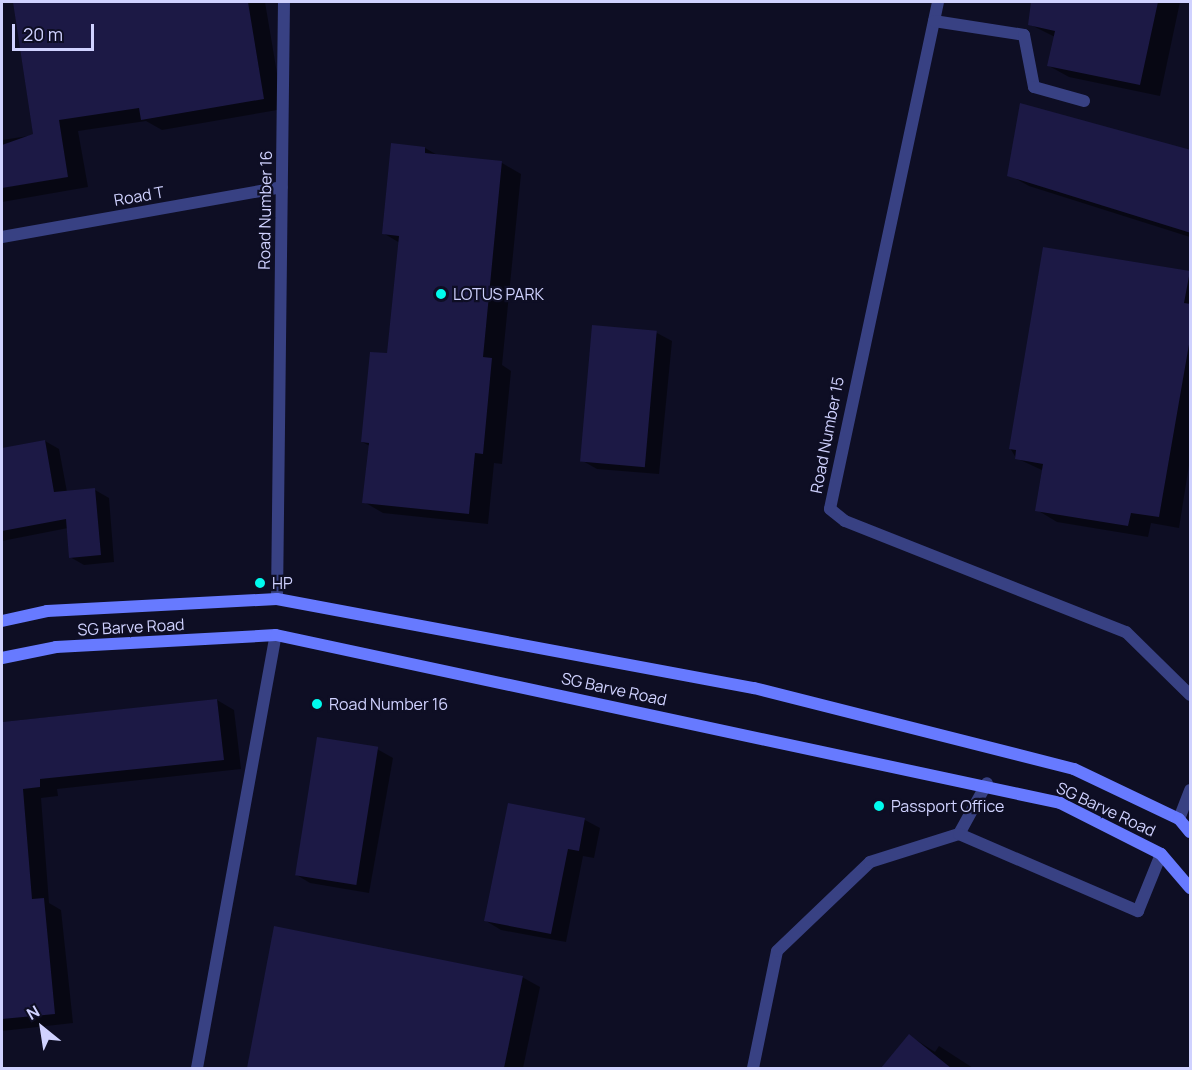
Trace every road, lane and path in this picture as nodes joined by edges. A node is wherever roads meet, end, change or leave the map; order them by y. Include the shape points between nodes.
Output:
1 (284, 2) edge
2 (938, 2) edge
3 (934, 21) junction
4 (1084, 101) dead end
5 (282, 187) junction
6 (2, 237) edge
7 (277, 599) junction
8 (2, 621) edge
9 (276, 635) junction
10 (2, 658) edge
11 (1191, 695) edge
12 (987, 783) junction
13 (1191, 790) edge
14 (1179, 819) junction
15 (1191, 832) edge
16 (959, 834) junction
17 (1161, 854) junction
18 (1191, 888) edge
19 (191, 1068) edge
20 (197, 1068) edge
21 (753, 1068) edge

1 - 5 street, Road Number 16
2 - 3 street, Road Number 15
3 - 4 street via 1024,35 1034,87
3 - 11 street, Road Number 15 via 830,509 845,521 1126,632
5 - 6 street, Road T
5 - 7 street, Road Number 16
7 - 8 main road, SG Barve Road via 47,611
7 - 14 main road, SG Barve Road via 754,688 1074,770
9 - 10 main road, SG Barve Road via 56,647
9 - 12 main road, SG Barve Road
9 - 20 street
12 - 16 street
12 - 17 main road, SG Barve Road via 1060,803
13 - 14 street
14 - 15 main road, SG Barve Road
16 - 17 street via 1138,911
16 - 21 street via 870,862 777,951
17 - 18 main road, SG Barve Road
19 - 20 street

